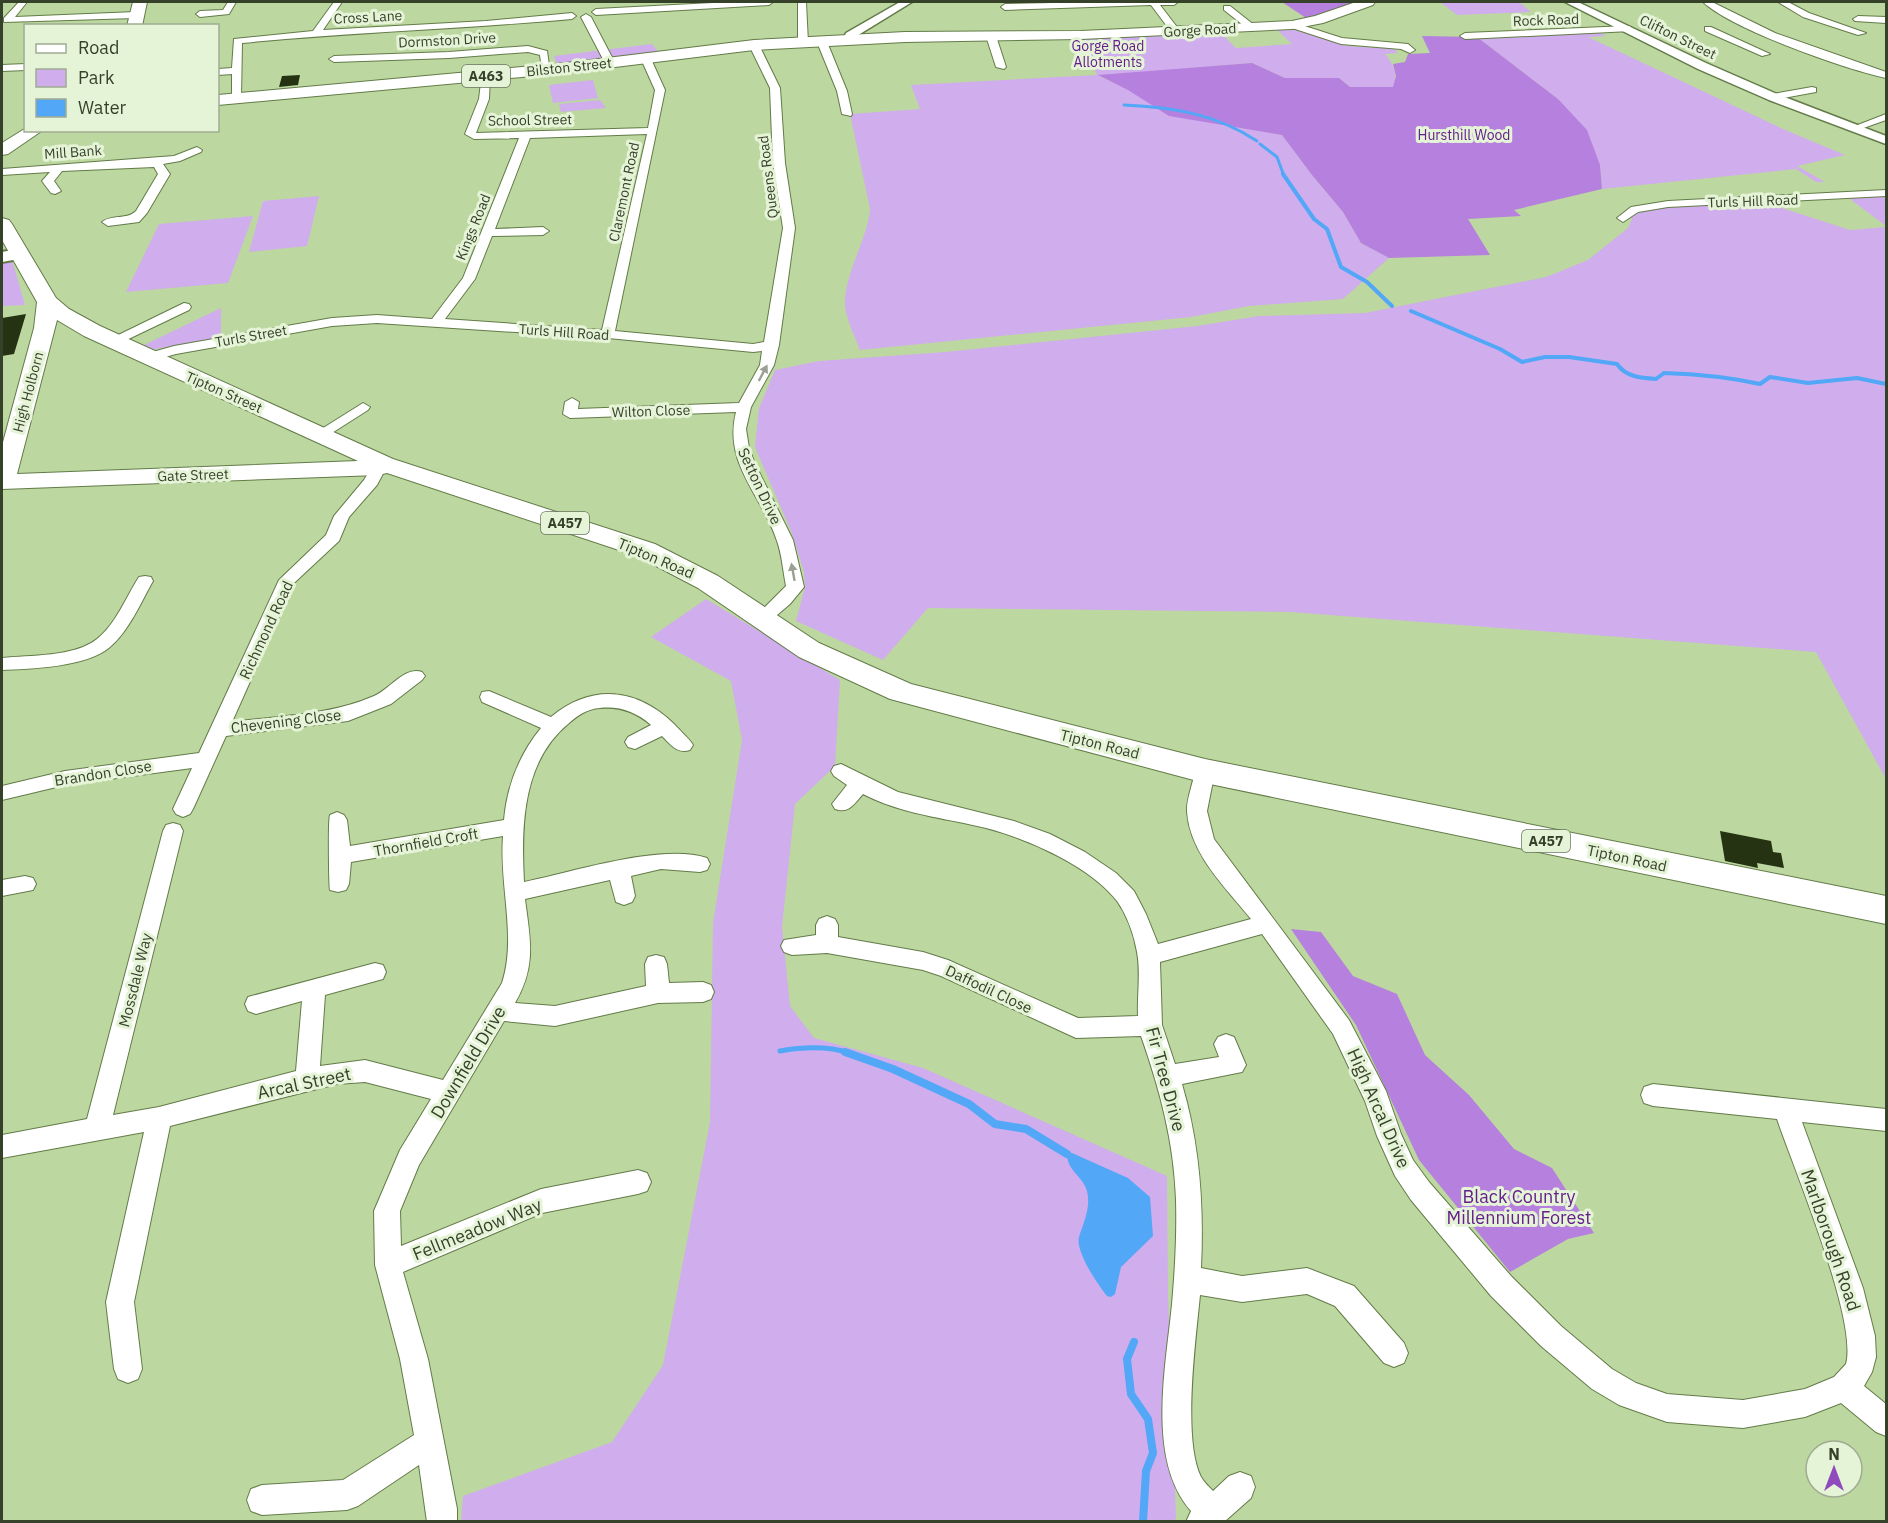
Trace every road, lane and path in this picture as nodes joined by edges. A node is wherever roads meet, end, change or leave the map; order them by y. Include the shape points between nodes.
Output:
1 (23, 2) edge
2 (232, 2) edge
3 (338, 2) edge
4 (769, 2) edge
5 (802, 2) edge
6 (908, 2) edge
7 (1174, 2) edge
8 (1368, 2) edge
9 (1570, 2) edge
10 (1707, 2) edge
11 (1782, 2) edge
12 (700, 3) edge
13 (1104, 3) edge
14 (1154, 3) edge
15 (1027, 4) edge
16 (1005, 7) dead end
17 (1246, 10) dead end
18 (596, 12) junction
19 (137, 14) edge
20 (200, 14) dead end
21 (572, 16) junction
22 (586, 17) junction
23 (1858, 19) dead end
24 (1887, 20) edge
25 (75, 22) edge
26 (1292, 25) junction
27 (1834, 26) junction
28 (1251, 27) junction
29 (1823, 28) dead end
30 (1628, 29) junction
31 (1708, 29) dead end
32 (1175, 31) junction
33 (316, 33) junction
34 (1861, 33) dead end
35 (991, 36) junction
36 (1465, 36) dead end
37 (849, 40) junction
38 (822, 42) junction
39 (1794, 42) junction
40 (803, 43) junction
41 (754, 45) junction
42 (1754, 49) junction
43 (1410, 50) dead end
44 (1765, 54) dead end
45 (2, 57) edge
46 (334, 59) dead end
47 (646, 59) junction
48 (610, 63) junction
49 (24, 67) edge
50 (1001, 67) dead end
51 (5, 68) edge
52 (237, 70) junction
53 (547, 70) junction
54 (219, 72) edge
55 (1887, 75) edge
56 (486, 76) junction
57 (1812, 90) dead end
58 (1773, 97) junction
59 (236, 98) junction
60 (219, 100) edge
61 (847, 114) dead end
62 (1887, 117) edge
63 (1855, 128) junction
64 (652, 131) junction
65 (32, 132) edge
66 (526, 135) junction
67 (1887, 140) edge
68 (8, 147) edge
69 (197, 150) dead end
70 (2, 156) edge
71 (147, 162) junction
72 (59, 168) junction
73 (2, 172) edge
74 (67, 183) dead end
75 (1887, 193) edge
76 (1623, 218) dead end
77 (108, 222) dead end
78 (2, 224) edge
79 (543, 231) dead end
80 (487, 233) junction
81 (10, 256) edge
82 (48, 302) junction
83 (184, 307) dead end
84 (355, 319) joint
85 (435, 323) junction
86 (45, 328) junction
87 (92, 331) junction
88 (608, 334) junction
89 (113, 341) junction
90 (772, 345) junction
91 (147, 358) junction
92 (572, 402) dead end
93 (363, 407) dead end
94 (744, 407) junction
95 (319, 435) junction
96 (356, 452) joint
97 (381, 466) junction
98 (2, 482) edge
99 (145, 581) dead end
100 (764, 617) junction
101 (2, 664) edge
102 (416, 676) dead end
103 (489, 697) dead end
104 (222, 722) junction
105 (552, 725) junction
106 (663, 726) junction
107 (635, 742) dead end
108 (683, 744) dead end
109 (206, 759) junction
110 (841, 771) dead end
111 (1205, 771) junction
112 (859, 786) junction
113 (2, 793) edge
114 (842, 804) dead end
115 (183, 809) dead end
116 (336, 820) dead end
117 (511, 827) junction
118 (173, 831) dead end
119 (341, 856) junction
120 (700, 864) dead end
121 (619, 870) junction
122 (25, 884) dead end
123 (338, 884) dead end
124 (2, 888) edge
125 (514, 893) junction
126 (624, 896) dead end
127 (1887, 910) edge
128 (1267, 924) junction
129 (792, 946) dead end
130 (1149, 956) junction
131 (656, 964) dead end
132 (375, 972) dead end
133 (314, 990) junction
134 (704, 992) dead end
135 (658, 993) junction
136 (256, 1004) dead end
137 (500, 1011) junction
138 (1150, 1026) junction
139 (1226, 1044) dead end
140 (1167, 1076) junction
141 (307, 1079) junction
142 (450, 1093) junction
143 (1653, 1095) dead end
144 (1785, 1108) junction
145 (159, 1118) junction
146 (1887, 1119) edge
147 (97, 1128) junction
148 (2, 1146) edge
149 (638, 1182) dead end
150 (388, 1265) junction
151 (1187, 1280) junction
152 (1394, 1353) dead end
153 (128, 1369) dead end
154 (1844, 1388) junction
155 (1887, 1422) edge
156 (430, 1441) junction
157 (1240, 1487) dead end
158 (262, 1500) dead end
159 (1206, 1516) edge
160 (442, 1521) edge

1 - 25 street via 7,20
2 - 20 street via 226,12
3 - 33 street
4 - 12 street
5 - 40 street
6 - 37 street via 850,35
7 - 14 street
8 - 26 main road, Gorge Road / A463
9 - 30 street, Clifton Street
10 - 39 street
11 - 27 street
12 - 18 street
13 - 14 street
13 - 15 street
14 - 32 street
15 - 16 street
17 - 28 street via 1229,10
18 - 21 street via 582,10
18 - 22 street
19 - 25 street
21 - 22 street
21 - 33 street, Cross Lane
22 - 48 street
23 - 24 street
26 - 28 main road, Gorge Road / A463
26 - 43 street via 1341,41
27 - 29 street
27 - 34 street
28 - 32 main road, Gorge Road / A463
30 - 36 street, Rock Road
30 - 58 street, Clifton Street
31 - 42 street
32 - 35 main road, Gorge Road / A463
33 - 52 street, Cross Lane via 237,41
35 - 37 main road, Gorge Road / A463
35 - 50 street
37 - 38 main road, Bilston Street / A463
38 - 40 main road, Bilston Street / A463
38 - 61 street
39 - 42 street
39 - 55 street
40 - 41 main road, Bilston Street / A463
41 - 47 main road, Bilston Street / A463
41 - 90 street, Queens Road via 775,88 778,163 789,228
42 - 44 street
45 - 51 street
46 - 53 street, Dormston Drive via 528,49 544,53
47 - 48 main road, Bilston Street / A463
47 - 64 street, Claremont Road via 660,90
48 - 53 main road, Bilston Street / A463
49 - 51 street
52 - 54 street
52 - 59 street
53 - 56 main road, Bilston Street / A463
56 - 59 main road, Bilston Street / A463
56 - 66 street, School Street via 484,99 470,134
57 - 58 street
58 - 63 street, Clifton Street
59 - 60 main road, Bilston Street / A463
62 - 63 street
63 - 67 street, Clifton Street
64 - 66 street, School Street
64 - 88 street, Claremont Road
65 - 68 main road
66 - 80 street, Kings Road
68 - 70 main road
69 - 71 street, Mill Bank via 176,159
71 - 72 street, Mill Bank
71 - 77 street via 158,164 164,174 141,213 135,219
72 - 73 street, Mill Bank
72 - 74 street via 48,181 54,188
75 - 76 street, Turls Hill Road via 1668,204 1635,209
78 - 81 main road
79 - 80 street
80 - 85 street, Kings Road via 469,279
81 - 82 main road
82 - 86 main road, High Holborn
82 - 87 main road, Tipton Street / A457
83 - 89 street
84 - 85 street, Turls Hill Road
84 - 91 street, Turls Street via 167,351
85 - 88 street, Turls Hill Road
86 - 87 main road, Tipton Street / A457
86 - 98 main road, High Holborn
87 - 89 main road, Tipton Street / A457
88 - 90 street, Turls Hill Road via 753,348
89 - 91 main road, Tipton Street / A457
94 -> 90 street, Setton Drive via 767,365
91 - 95 main road, Tipton Street / A457
92 - 94 street, Wilton Close via 570,414
93 - 95 street
100 -> 94 street, Setton Drive via 795,587 785,540 741,448 739,429
95 - 96 main road, Tipton Street / A457
96 - 97 main road, Tipton Road / A457
97 - 98 main road, Gate Street / A457
97 - 100 main road, Tipton Road / A457 via 646,550
97 - 104 street, Richmond Road via 342,516 333,537 287,580
99 - 101 street via 105,643 94,651
100 - 111 main road, Tipton Road / A457 via 809,650 901,692
102 - 104 street, Chevening Close via 384,699 348,714
103 - 105 street
104 - 109 street, Richmond Road
105 - 106 street, Downfield Drive via 573,709 605,701 645,710
105 - 117 street, Downfield Drive via 522,777
106 - 107 street
106 - 108 street, Downfield Drive
109 - 113 street, Brandon Close via 64,778
109 - 115 street, Richmond Road
110 - 112 street, Fir Tree Drive
111 - 127 main road, Tipton Road / A457
111 - 128 street, High Arcal Drive via 1197,811 1204,841
112 - 114 street
112 - 130 street, Fir Tree Drive via 912,804 990,822 1052,845 1099,871 1125,895
116 - 119 street
117 - 119 street, Thornfield Croft
117 - 125 street, Downfield Drive
118 - 147 street, Mossdale Way
119 - 123 street
120 - 121 street via 661,861
121 - 125 street
121 - 126 street
122 - 124 street
125 - 137 street, Downfield Drive via 520,961
128 - 130 street
128 - 154 street, High Arcal Drive via 1341,1027 1377,1099 1404,1168 1420,1191 1501,1286 1602,1379 1629,1395 1668,1408 1743,1414 1805,1403
129 - 138 street, Daffodil Close via 827,934 866,949 948,969 1076,1028
130 - 138 street, Fir Tree Drive
131 - 135 street
132 - 133 street
133 - 136 street
133 - 141 street
134 - 135 street
135 - 137 street via 555,1016
137 - 142 street, Downfield Drive
138 - 140 street, Fir Tree Drive
139 - 140 street via 1234,1065
140 - 151 street, Fir Tree Drive via 1185,1152
141 - 142 street, Arcal Street via 365,1071
141 - 145 street, Arcal Street
142 - 150 street, Downfield Drive via 409,1158 387,1211
143 - 144 street
144 - 146 street
144 - 154 street, Marlborough Road via 1850,1288 1861,1336 1858,1372
145 - 147 street, Arcal Street
145 - 153 street via 120,1302
147 - 148 street, Arcal Street
149 - 150 street, Fellmeadow Way via 541,1201
150 - 156 street, Downfield Drive via 414,1359
151 - 152 street via 1242,1289 1307,1281 1344,1296
151 - 159 street, Fir Tree Drive via 1178,1446 1188,1483
154 - 155 street
156 - 158 street via 347,1495
156 - 160 street, Downfield Drive
157 - 159 street, Fir Tree Drive

